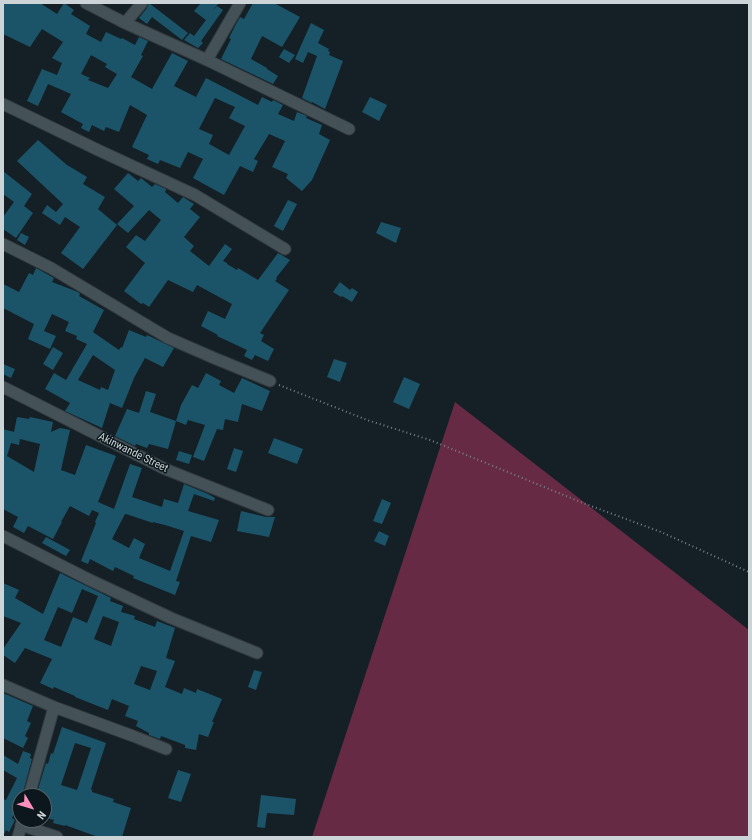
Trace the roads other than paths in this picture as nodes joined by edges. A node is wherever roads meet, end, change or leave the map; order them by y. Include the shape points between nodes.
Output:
1 (86, 3) edge
2 (142, 3) edge
3 (240, 3) edge
4 (125, 23) junction
5 (207, 60) junction
6 (3, 104) edge
7 (349, 129) dead end
8 (3, 244) edge
9 (285, 249) dead end
10 (270, 381) road end
11 (3, 387) edge
12 (268, 510) dead end
13 (3, 536) edge
14 (257, 653) dead end
15 (3, 685) edge
16 (54, 707) junction
17 (166, 749) dead end
18 (31, 788) edge
19 (36, 828) edge
20 (57, 837) edge

1 - 4 street
2 - 4 street
3 - 5 street
4 - 5 street
5 - 7 street
6 - 9 street via 196,194
8 - 10 street via 51,268 168,338
11 - 12 street, Akinwande Street via 165,469
13 - 14 street via 171,618
15 - 16 street
16 - 17 street
16 - 18 street
19 - 20 street

